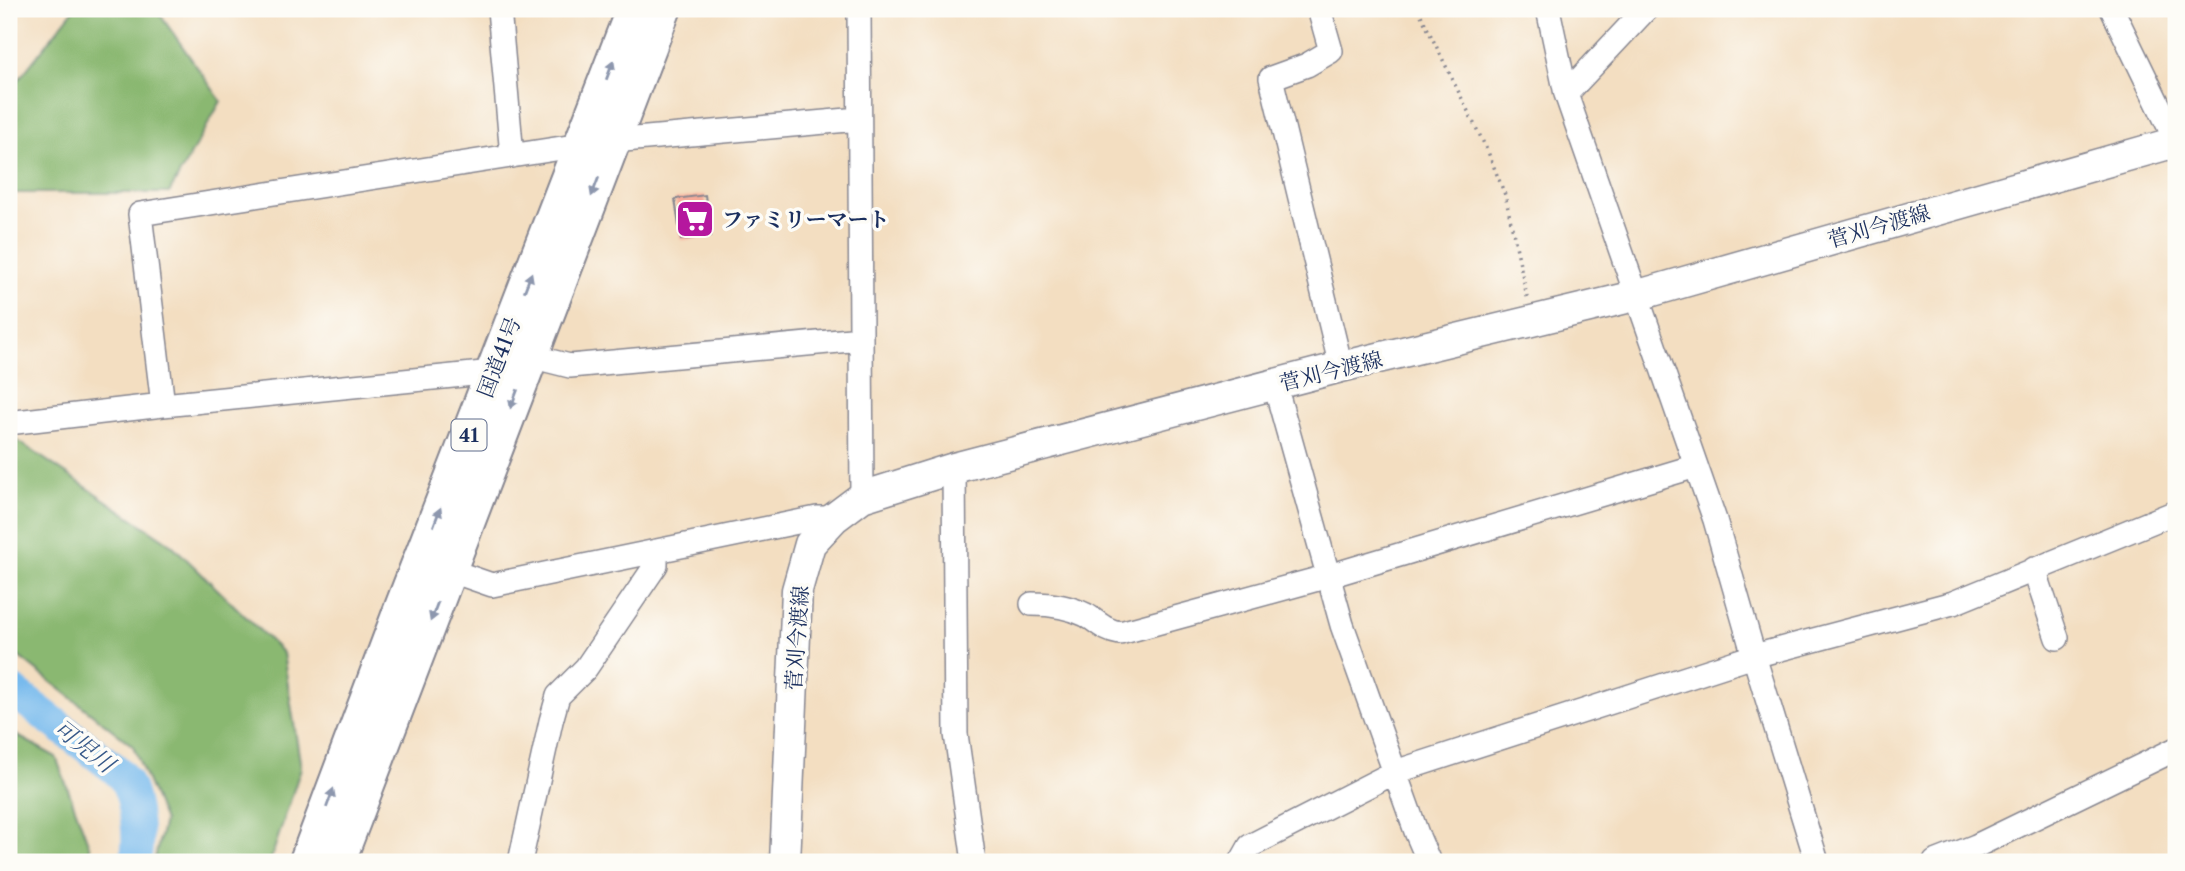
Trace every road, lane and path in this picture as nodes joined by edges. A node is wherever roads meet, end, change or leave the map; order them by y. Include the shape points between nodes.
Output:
1 (499, 9) edge
2 (633, 9) edge
3 (664, 9) edge
4 (859, 9) edge
5 (1319, 9) edge
6 (1418, 9) edge
7 (1548, 9) edge
8 (1646, 9) edge
9 (2112, 9) edge
10 (1566, 94) junction
11 (859, 119) junction
12 (2176, 142) edge
13 (597, 143) junction
14 (512, 156) junction
15 (1635, 296) junction
16 (1528, 303) dead end
17 (861, 339) junction
18 (530, 356) junction
19 (1341, 367) junction
20 (493, 372) junction
21 (1275, 385) junction
22 (163, 405) junction
23 (16, 422) dead end
24 (1696, 466) junction
25 (954, 468) junction
26 (862, 497) junction
27 (2176, 512) edge
28 (834, 518) junction
29 (656, 551) junction
30 (435, 565) junction
31 (2034, 569) junction
32 (1329, 576) junction
33 (1032, 604) dead end
34 (2057, 638) dead end
35 (1754, 656) junction
36 (2176, 749) edge
37 (1395, 772) junction
38 (306, 862) edge
39 (338, 862) edge
40 (520, 862) edge
41 (785, 862) edge
42 (974, 862) edge
43 (1241, 862) edge
44 (1429, 862) edge
45 (1817, 862) edge
46 (1935, 862) edge

1 - 14 street
13 -> 2 highway, 国道41号 / 41
3 - 13 highway, 国道41号 / 41
4 - 11 street
5 - 19 street via 1331,51 1271,78
6 - 16 path via 1505,195
7 - 10 street
8 - 10 street
9 - 12 street
10 - 15 street
11 - 13 street
11 - 17 street
12 - 15 main road, 菅刈今渡線
13 - 14 street
13 -> 18 highway, 国道41号 / 41
20 -> 13 highway, 国道41号 / 41
14 - 22 street via 140,214
15 - 19 main road, 菅刈今渡線
15 - 24 street
17 - 18 street via 570,366
17 - 26 street
18 -> 30 highway, 国道41号 / 41
19 - 21 main road, 菅刈今渡線
20 - 22 street
30 -> 20 highway, 国道41号 / 41
21 - 25 main road, 菅刈今渡線
21 - 32 street
22 - 23 street
24 - 32 street
24 - 35 street
25 - 26 main road, 菅刈今渡線
25 - 42 street via 956,734
26 - 28 main road, 菅刈今渡線
27 - 31 street
28 - 29 street
28 - 41 main road, 菅刈今渡線 via 810,544 797,590
29 - 30 street via 492,584
29 - 40 street via 656,565 586,668 558,695
38 -> 30 highway, 国道41号 / 41
30 -> 39 highway, 国道41号 / 41
31 - 34 street
31 - 35 street via 1953,603
32 - 33 street via 1120,633 1109,632 1085,615 1057,604
32 - 37 street
35 - 37 street
35 - 45 street
36 - 46 street
37 - 43 street via 1250,846
37 - 44 street

